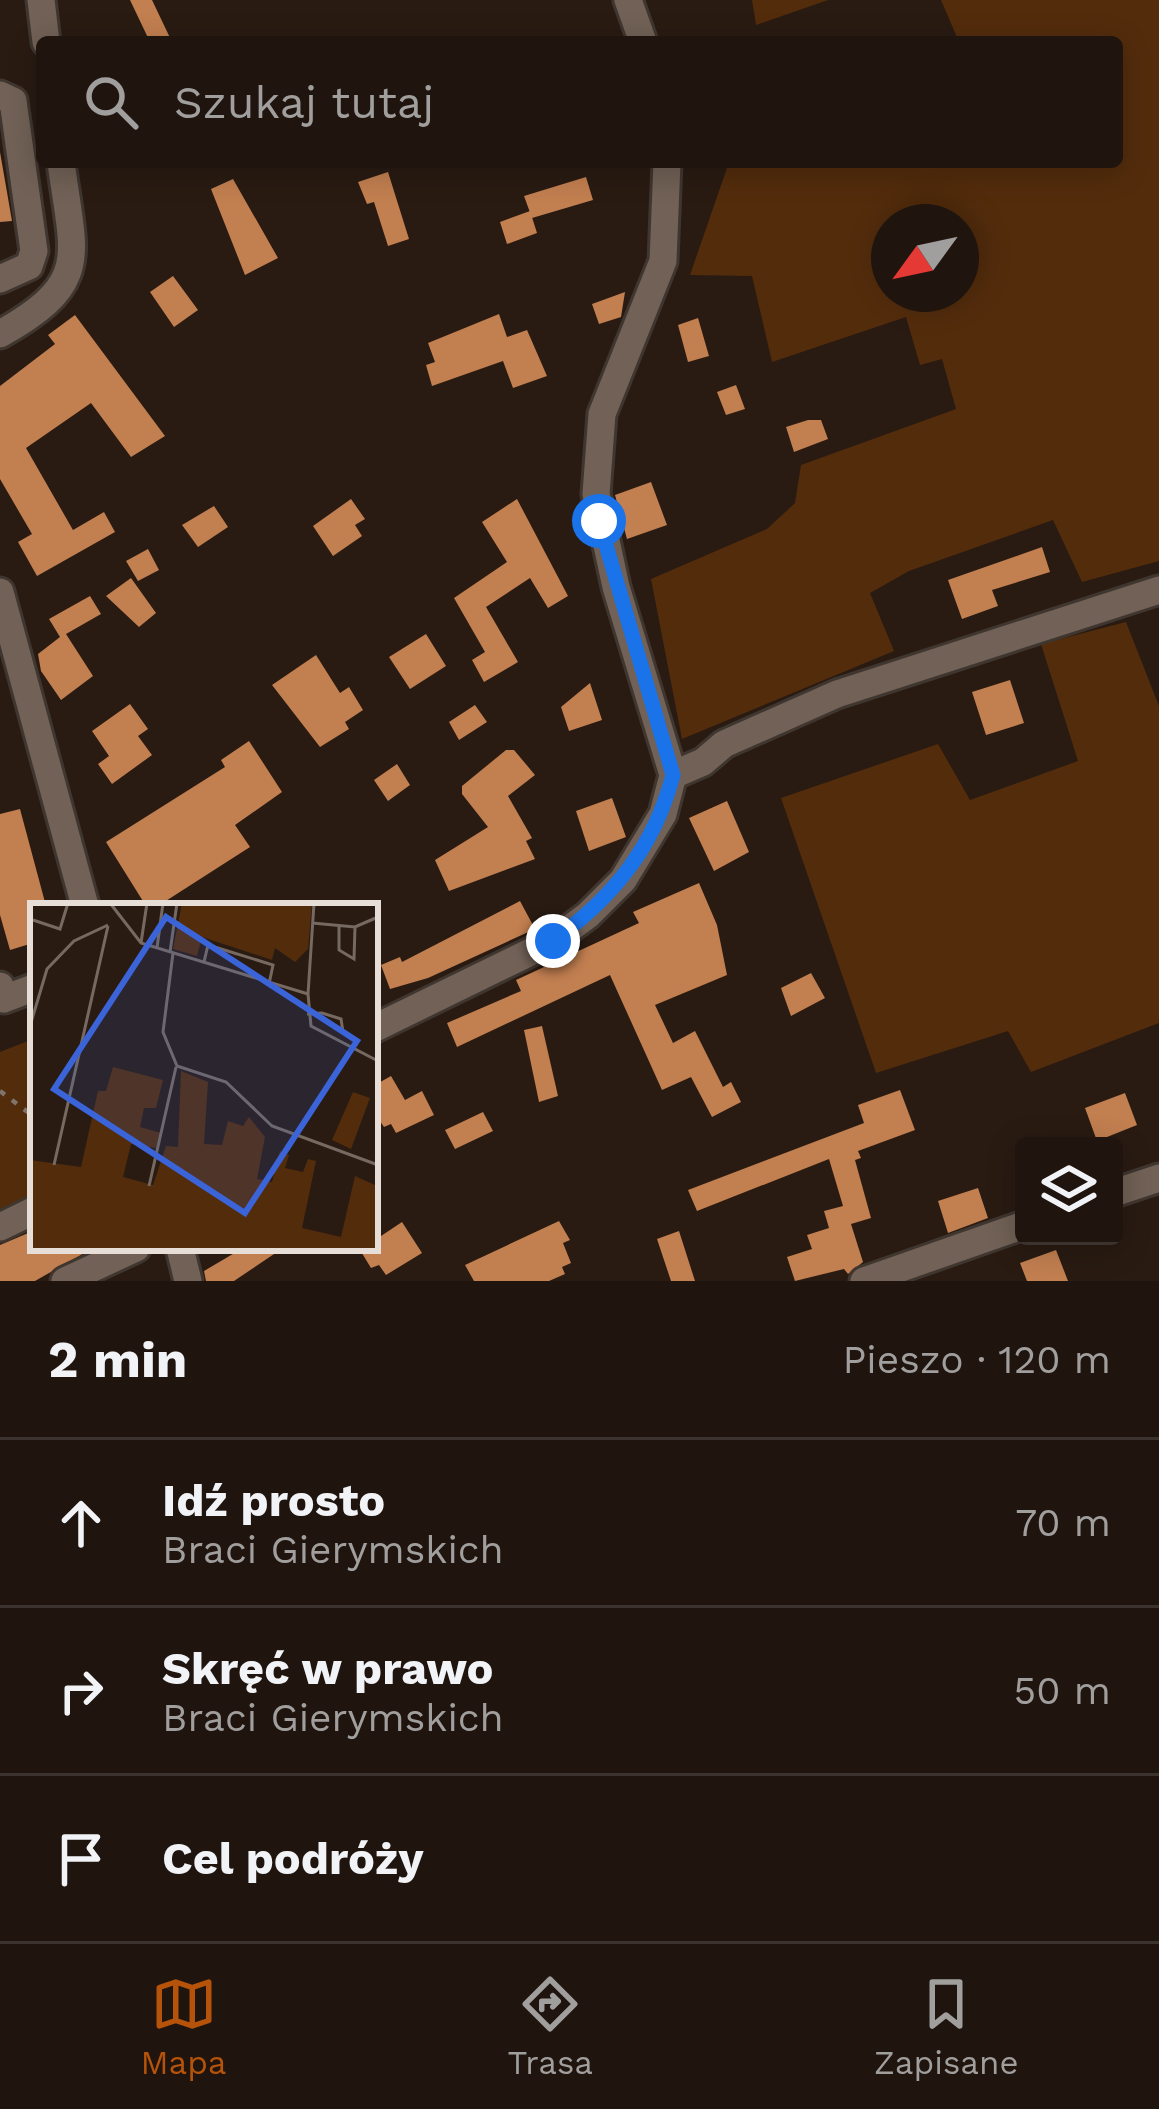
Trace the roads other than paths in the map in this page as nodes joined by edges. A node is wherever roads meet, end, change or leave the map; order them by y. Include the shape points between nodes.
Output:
1 (41, 0) edge
2 (628, 0) edge
3 (45, 36) edge
4 (641, 36) edge
5 (0, 94) edge
6 (62, 168) edge
7 (667, 168) edge
8 (1, 279) edge
9 (12, 327) edge
10 (1159, 590) edge
11 (0, 592) edge
12 (673, 775) junction
13 (84, 903) edge
14 (0, 986) edge
15 (30, 989) edge
16 (378, 1027) edge
17 (1159, 1178) edge
18 (1123, 1190) edge
19 (30, 1212) edge
20 (0, 1227) edge
21 (1015, 1228) edge
22 (130, 1251) edge
23 (180, 1251) edge
24 (65, 1281) edge
25 (188, 1281) edge
26 (864, 1281) edge

1 - 3 street
2 - 4 street
5 - 8 street via 13,100 34,251 28,266
6 - 9 street via 73,261 65,284
7 - 12 street via 663,261 602,414 596,494
8 - 9 street
10 - 12 street via 837,694
11 - 13 street
12 - 16 street via 645,845 588,915 553,941
14 - 15 street via 4,999
17 - 18 street
19 - 20 street
21 - 26 street
22 - 24 street
23 - 25 street

